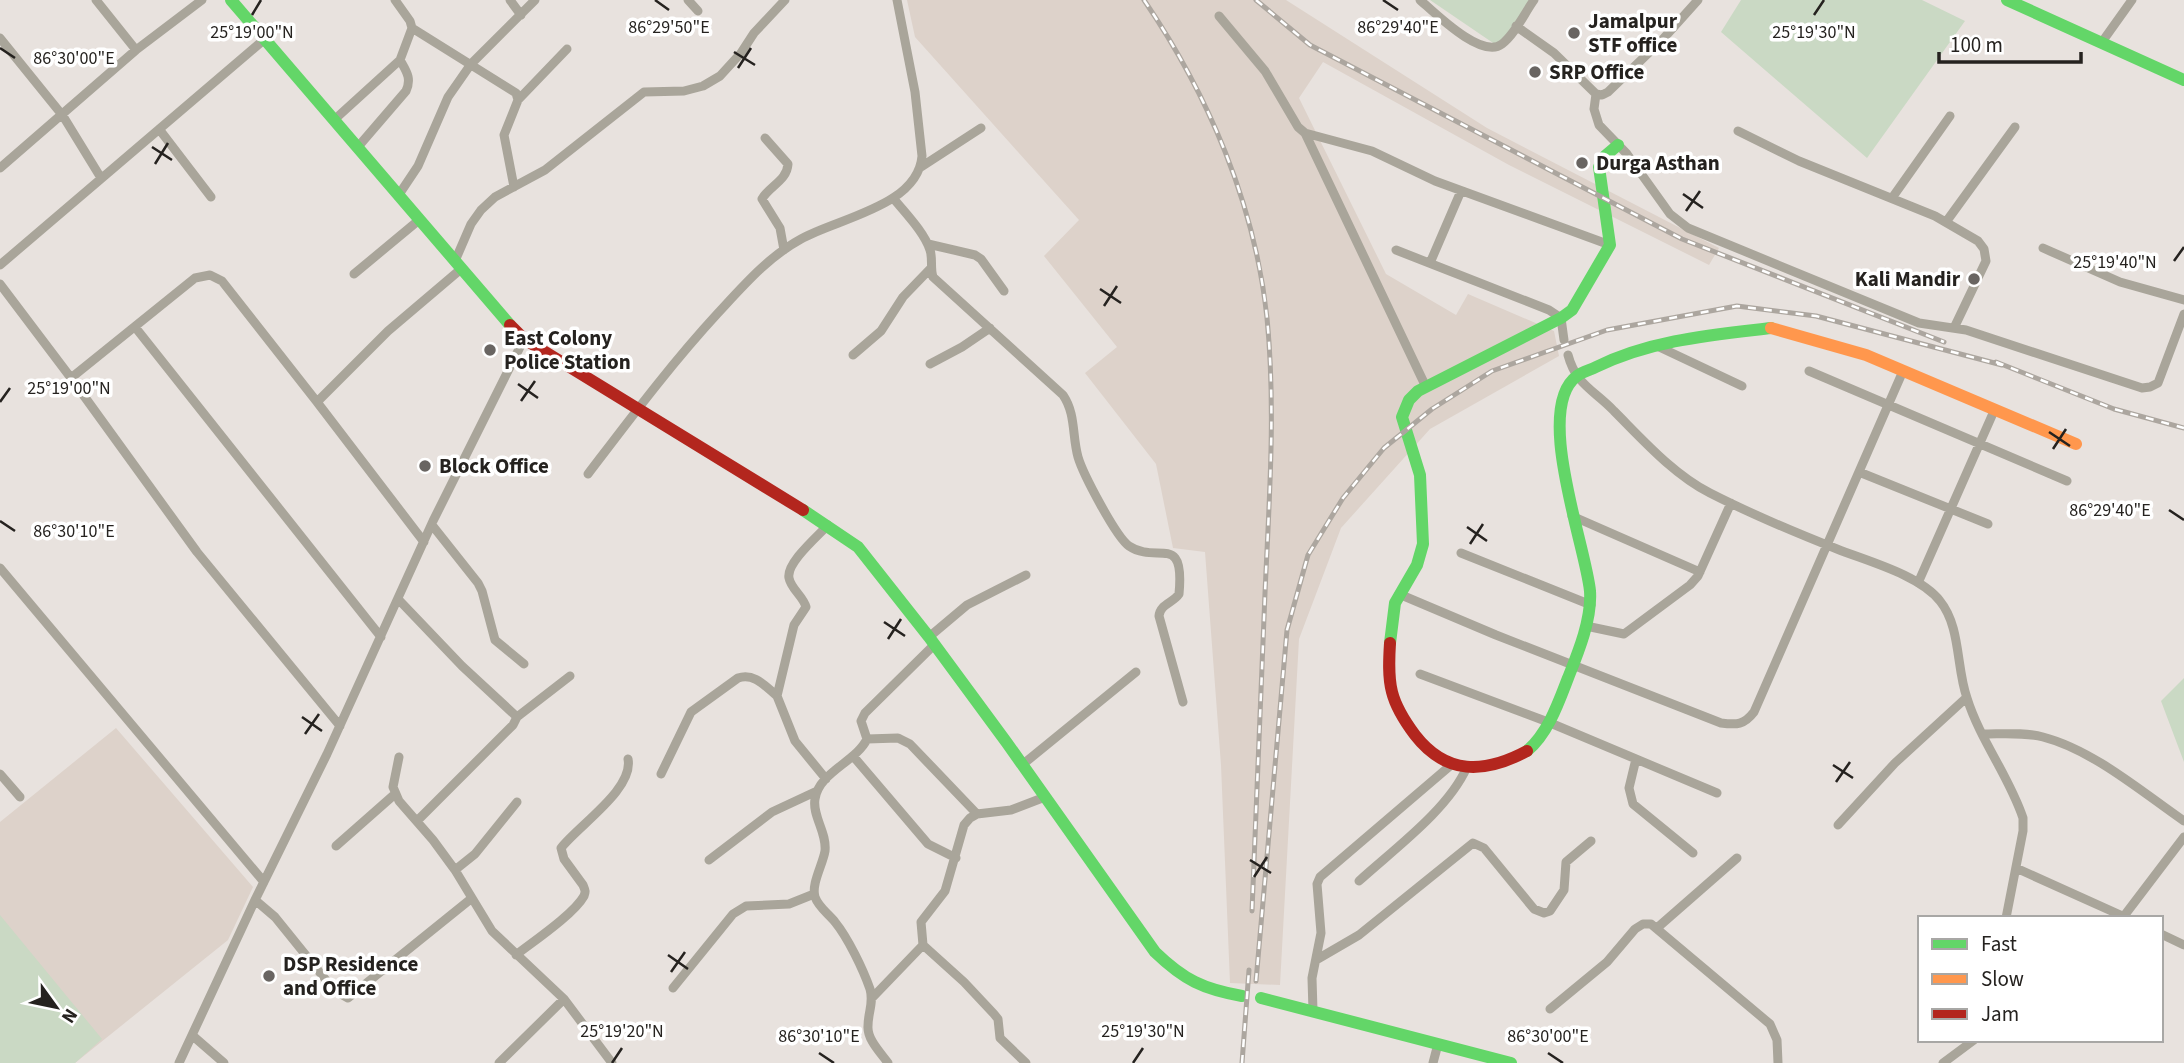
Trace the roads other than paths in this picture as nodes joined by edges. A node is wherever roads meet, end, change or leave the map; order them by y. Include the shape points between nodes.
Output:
1 (96, 0) edge
2 (202, 0) edge
3 (232, 0) edge
4 (395, 0) edge
5 (510, 0) edge
6 (535, 0) edge
7 (688, 0) edge
8 (785, 0) edge
9 (897, 0) edge
10 (1420, 0) edge
11 (1534, 0) edge
12 (1698, 0) edge
13 (2007, 0) edge
14 (2132, 0) edge
15 (698, 11) dead end
16 (521, 15) junction
17 (1219, 16) dead end
18 (1516, 26) junction
19 (412, 28) junction
20 (0, 38) edge
21 (266, 38) junction
22 (2102, 42) junction
23 (566, 49) dead end
24 (136, 50) junction
25 (400, 60) junction
26 (471, 64) junction
27 (2184, 80) edge
28 (1596, 94) junction
29 (518, 100) junction
30 (63, 116) junction
31 (1950, 116) dead end
32 (334, 120) junction
33 (2015, 127) dead end
34 (981, 128) dead end
35 (159, 129) junction
36 (1738, 131) dead end
37 (1305, 133) junction
38 (765, 138) dead end
39 (1618, 145) junction
40 (357, 148) junction
41 (921, 167) junction
42 (0, 168) edge
43 (102, 178) junction
44 (514, 187) junction
45 (1461, 191) junction
46 (398, 196) junction
47 (211, 197) dead end
48 (1892, 198) junction
49 (894, 199) junction
50 (419, 220) junction
51 (1946, 222) junction
52 (928, 244) junction
53 (1610, 245) junction
54 (2043, 248) dead end
55 (784, 250) junction
56 (1396, 250) dead end
57 (1430, 263) junction
58 (0, 265) edge
59 (458, 265) junction
60 (930, 268) junction
61 (354, 274) dead end
62 (0, 284) edge
63 (1004, 291) dead end
64 (2184, 300) edge
65 (2184, 314) edge
66 (1560, 318) junction
67 (135, 327) junction
68 (990, 328) junction
69 (1954, 328) junction
70 (524, 339) junction
71 (1564, 340) dead end
72 (1655, 345) junction
73 (853, 355) dead end
74 (1568, 355) dead end
75 (930, 364) dead end
76 (1809, 371) dead end
77 (1903, 371) junction
78 (1575, 377) junction
79 (71, 378) junction
80 (1742, 386) dead end
81 (1426, 387) junction
82 (317, 402) junction
83 (1889, 405) junction
84 (638, 408) junction
85 (1994, 411) junction
86 (2076, 444) dead end
87 (1979, 446) junction
88 (1859, 472) junction
89 (588, 474) dead end
90 (2067, 481) dead end
91 (1731, 503) junction
92 (1950, 510) junction
93 (1572, 516) junction
94 (1988, 524) dead end
95 (432, 525) junction
96 (828, 525) junction
97 (424, 542) junction
98 (1826, 545) junction
99 (1461, 553) dead end
100 (0, 568) edge
101 (1700, 572) junction
102 (1026, 575) dead end
103 (1918, 583) junction
104 (1399, 594) junction
105 (398, 599) junction
106 (1591, 605) junction
107 (1586, 626) junction
108 (381, 637) junction
109 (932, 641) junction
110 (524, 664) dead end
111 (1572, 665) junction
112 (1136, 672) dead end
113 (1420, 674) dead end
114 (570, 676) dead end
115 (777, 696) junction
116 (1966, 698) junction
117 (1183, 702) dead end
118 (517, 717) junction
119 (1548, 722) junction
120 (340, 726) junction
121 (1983, 734) junction
122 (867, 739) junction
123 (853, 756) junction
124 (398, 757) dead end
125 (628, 759) dead end
126 (1636, 759) junction
127 (1022, 765) junction
128 (1451, 765) junction
129 (1467, 766) junction
130 (0, 774) edge
131 (661, 774) dead end
132 (826, 779) junction
133 (817, 792) junction
134 (395, 793) junction
135 (1717, 793) dead end
136 (20, 797) dead end
137 (1045, 797) junction
138 (517, 802) dead end
139 (977, 814) junction
140 (417, 821) junction
141 (2184, 821) edge
142 (1838, 825) dead end
143 (2184, 837) edge
144 (1591, 841) dead end
145 (336, 846) dead end
146 (1693, 853) dead end
147 (956, 858) junction
148 (1737, 858) dead end
149 (709, 860) dead end
150 (2015, 868) junction
151 (455, 870) junction
152 (1359, 881) dead end
153 (264, 882) junction
154 (814, 894) junction
155 (472, 898) junction
156 (255, 900) junction
157 (2006, 916) edge
158 (2124, 916) edge
159 (2127, 916) edge
160 (1657, 928) junction
161 (2163, 935) edge
162 (923, 945) junction
163 (2184, 945) edge
164 (516, 955) junction
165 (1316, 960) junction
166 (673, 988) dead end
167 (1242, 996) dead end
168 (1261, 998) dead end
169 (564, 999) junction
170 (872, 999) junction
171 (1550, 1009) dead end
172 (1313, 1011) junction
173 (193, 1036) junction
174 (1971, 1042) edge
175 (1438, 1044) junction
176 (179, 1063) edge
177 (224, 1063) edge
178 (499, 1063) edge
179 (612, 1063) edge
180 (888, 1063) edge
181 (1026, 1063) edge
182 (1433, 1063) edge
183 (1511, 1063) edge
184 (1778, 1063) edge
185 (1943, 1063) edge

1 - 24 street
2 - 24 street
3 - 21 street
4 - 19 street
5 - 16 street
6 - 16 street
7 - 15 street
8 - 44 street via 720,76 684,91 644,92 545,170
9 - 41 street via 915,92
10 - 18 street via 1484,48 1499,47
11 - 18 street
12 - 28 street via 1608,92
13 - 22 street
14 - 22 street
16 - 26 street
17 - 37 street via 1265,71
18 - 28 street via 1554,53
19 - 25 street
19 - 26 street
20 - 30 street
21 - 32 street
21 - 35 street
22 - 27 street
23 - 29 street
24 - 30 street
25 - 32 street
25 - 40 street via 410,79 406,91
26 - 29 street via 511,88
26 - 46 street via 448,97 418,166
28 - 39 street via 1599,125
29 - 44 street via 503,135
30 - 42 street
30 - 43 street
31 - 48 street
32 - 40 street
33 - 51 street
34 - 41 street
35 - 43 street
35 - 47 street
36 - 48 street
37 - 45 street via 1372,150
37 - 81 street
38 - 55 street via 788,164 787,172 762,200 780,228
39 - 53 street via 1599,167
39 - 69 street via 1670,214 1688,228 1919,323
40 - 46 street
41 - 49 street via 909,187
43 - 58 street
44 - 59 street via 481,210 471,224
45 - 53 street
45 - 57 street
46 - 50 street
48 - 51 street
49 - 52 street
49 - 55 street
50 - 59 street
50 - 61 street
51 - 69 street via 1978,241 1986,254
52 - 60 street
52 - 63 street via 975,255
53 - 66 street via 1572,310
54 - 64 street via 2120,282
55 - 84 street via 752,276
56 - 57 street
57 - 66 street via 1539,305
59 - 70 street
59 - 82 street
60 - 68 street via 939,284
60 - 73 street via 903,297 881,331
62 - 79 street
65 - 69 street via 2158,383 2142,388
66 - 71 street
66 - 81 street
67 - 79 street
67 - 82 street via 195,278 216,277
67 - 108 street
68 - 75 street
68 - 117 street via 1068,402 1083,471 1121,538 1138,551 1168,553 1178,562 1179,594 1159,616
70 - 84 street
70 - 95 street
72 - 77 street via 1771,328 1866,355
72 - 78 street
72 - 80 street
74 - 78 street
76 - 83 street
77 - 83 street
77 - 85 street
78 - 91 street via 1682,475
78 - 93 street via 1563,397 1560,419
79 - 120 street via 197,552
81 - 104 street via 1410,398 1402,418 1418,467 1424,533 1415,572
82 - 97 street
83 - 87 street
83 - 88 street
84 - 89 street
84 - 96 street
85 - 86 street
85 - 87 street
87 - 90 street
87 - 92 street
88 - 92 street
88 - 98 street
91 - 98 street
91 - 101 street
92 - 94 street
92 - 103 street
93 - 101 street
93 - 106 street
95 - 97 street
95 - 110 street via 478,583 495,640
96 - 109 street via 868,557
96 - 115 street via 789,572 806,607 794,625
97 - 105 street
98 - 103 street
98 - 111 street via 1747,722 1721,723
99 - 106 street
100 - 153 street
101 - 107 street via 1690,585 1624,634
102 - 109 street via 967,605
103 - 116 street via 1948,614
104 - 111 street
104 - 128 street via 1392,612 1391,689 1404,720 1430,751
105 - 108 street
105 - 118 street
106 - 107 street
107 - 111 street
108 - 120 street
109 - 122 street via 865,713 861,721
109 - 127 street
111 - 119 street
112 - 127 street
113 - 119 street
114 - 118 street
115 - 131 street via 753,677 738,678 691,712
115 - 132 street via 795,741
116 - 121 street
116 - 142 street via 1895,763
118 - 140 street
119 - 126 street
119 - 129 street via 1536,743 1522,754
120 - 153 street
121 - 141 street via 2023,734 2058,742 2087,756
121 - 150 street via 2023,818
122 - 123 street
122 - 139 street via 898,738 910,744
123 - 132 street
123 - 147 street via 928,844
124 - 134 street
125 - 164 street via 622,786 561,848 585,889 584,896
126 - 135 street
126 - 146 street via 1629,788 1633,804
127 - 137 street
128 - 129 street
128 - 165 street via 1320,877 1321,933
129 - 152 street via 1434,811
130 - 136 street
132 - 133 street
133 - 149 street via 772,812
133 - 154 street via 814,801 825,850
134 - 140 street
134 - 145 street
137 - 139 street via 1010,810
137 - 167 street via 1155,952 1195,986
138 - 151 street via 475,854
139 - 147 street via 964,825
140 - 151 street
143 - 159 street
144 - 165 street via 1566,862 1564,890 1550,911 1534,909 1484,848 1474,843 1359,935
147 - 162 street via 946,891 921,922
148 - 160 street
150 - 157 street
150 - 158 street
151 - 155 street
153 - 156 street
154 - 166 street via 789,904 746,906 733,914
154 - 170 street via 845,937
155 - 156 street via 348,998 334,990 275,917
155 - 164 street via 492,931
156 - 173 street
160 - 171 street via 1651,924 1635,929 1606,962
160 - 184 street via 1770,1024 1777,1040
161 - 163 street
162 - 170 street
162 - 181 street via 994,1014 1000,1038
164 - 169 street
165 - 172 street
168 - 172 street
169 - 178 street
169 - 179 street
170 - 180 street via 868,1032
172 - 175 street
173 - 176 street
173 - 177 street
174 - 185 street
175 - 182 street
175 - 183 street

